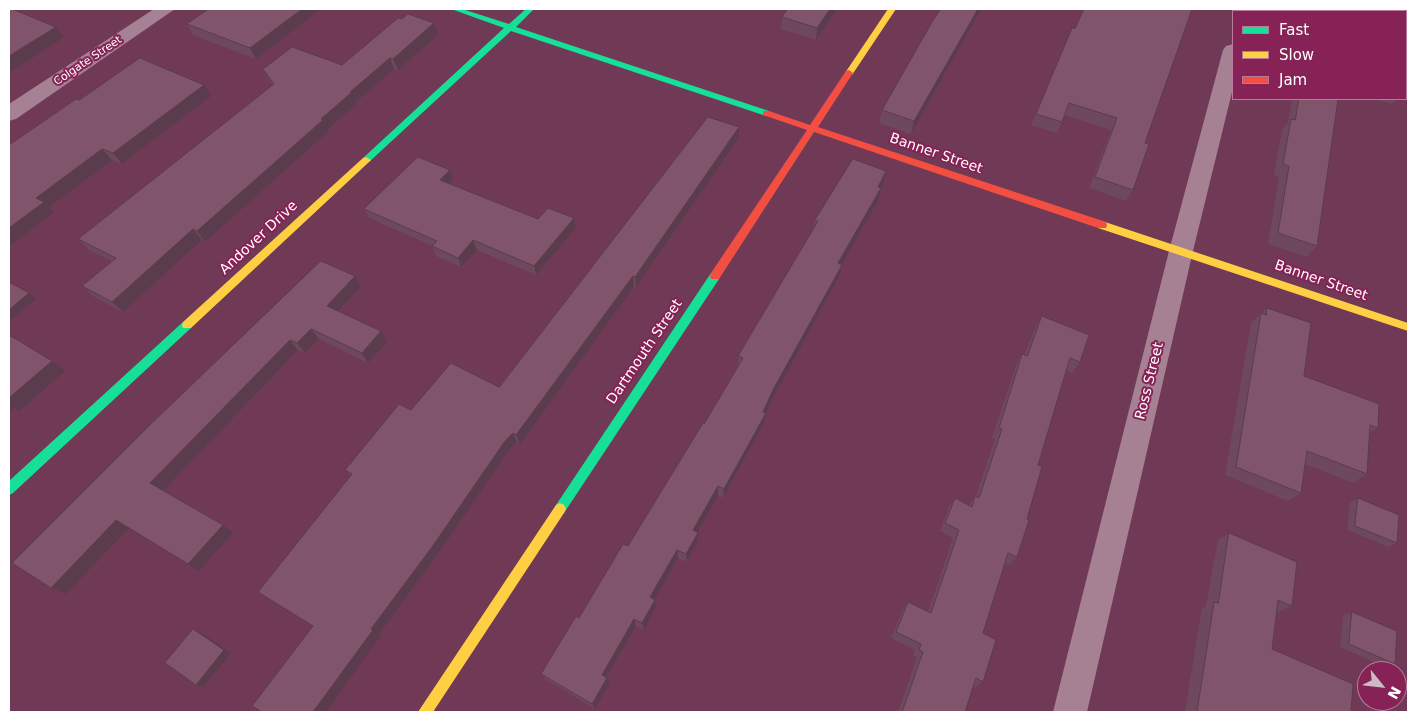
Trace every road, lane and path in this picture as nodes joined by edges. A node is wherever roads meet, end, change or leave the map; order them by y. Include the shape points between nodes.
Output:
1 (166, 9) edge
2 (455, 9) edge
3 (530, 9) edge
4 (892, 9) edge
5 (510, 28) junction
6 (1232, 54) edge
7 (9, 114) edge
8 (812, 128) junction
9 (1182, 251) junction
10 (1408, 327) edge
11 (9, 489) edge
12 (425, 712) edge
13 (1070, 712) edge

1 - 7 street, Colgate Street
2 - 5 street, Banner Street
3 - 5 street, Andover Drive
4 - 8 street, Dartmouth Street
5 - 8 street, Banner Street
5 - 11 street, Andover Drive
6 - 9 street, Ross Street
8 - 9 street, Banner Street
8 - 12 street, Dartmouth Street
9 - 10 street, Banner Street
9 - 13 street, Ross Street

